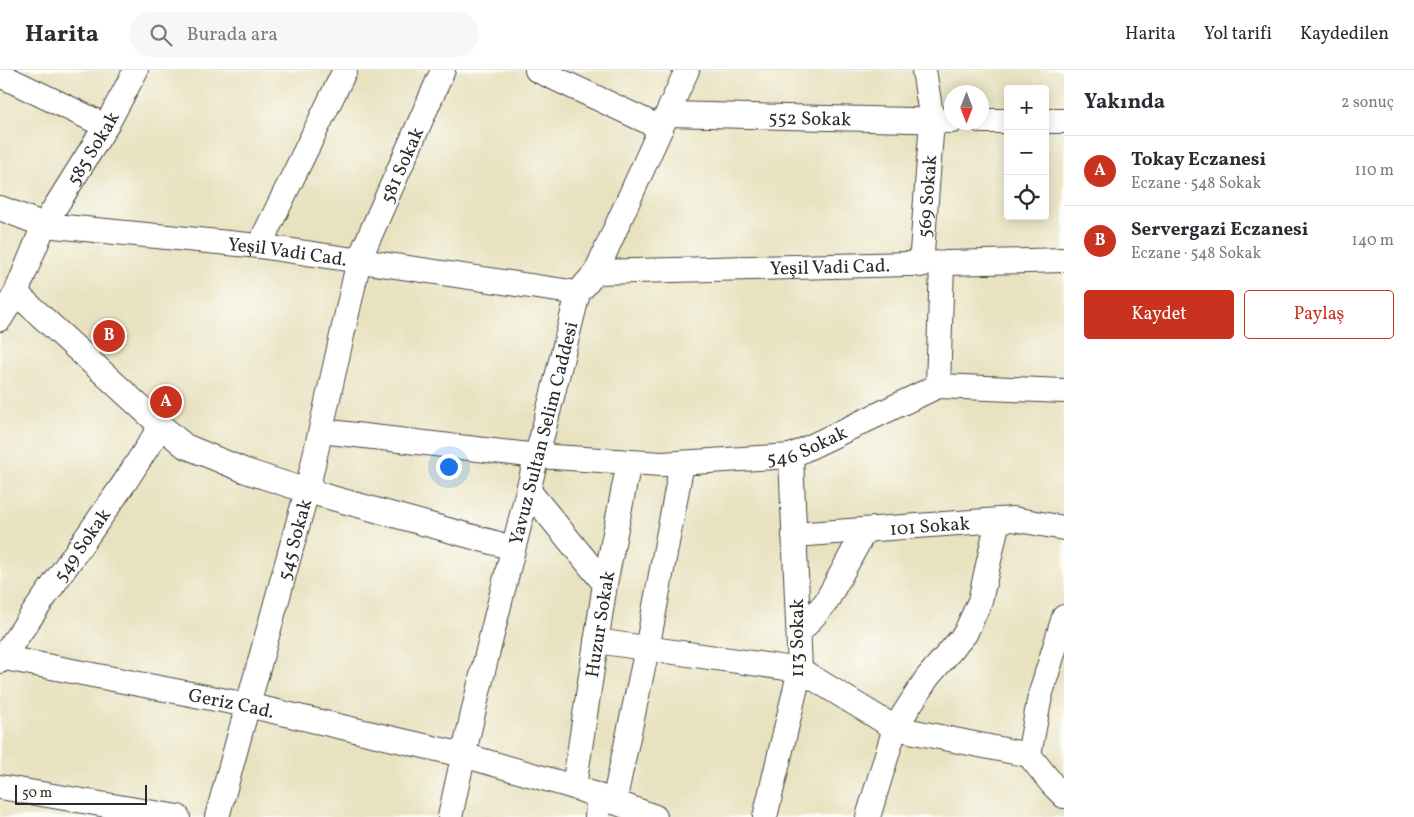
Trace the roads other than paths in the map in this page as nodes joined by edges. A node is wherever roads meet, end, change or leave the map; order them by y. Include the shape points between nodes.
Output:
1 (136, 70) edge
2 (345, 70) edge
3 (443, 70) edge
4 (537, 70) edge
5 (687, 70) edge
6 (924, 70) edge
7 (0, 75) edge
8 (942, 120) edge
9 (989, 120) edge
10 (1004, 120) edge
11 (1049, 120) edge
12 (1064, 120) edge
13 (664, 121) junction
14 (106, 126) junction
15 (0, 208) edge
16 (44, 225) junction
17 (259, 246) junction
18 (359, 260) junction
19 (1064, 260) edge
20 (932, 264) junction
21 (596, 272) junction
22 (16, 293) junction
23 (578, 293) junction
24 (0, 319) edge
25 (938, 386) junction
26 (1064, 391) edge
27 (161, 426) junction
28 (320, 431) junction
29 (538, 456) junction
30 (791, 456) junction
31 (629, 462) junction
32 (682, 463) junction
33 (528, 490) junction
34 (307, 491) junction
35 (998, 520) junction
36 (1064, 528) edge
37 (865, 530) junction
38 (794, 535) junction
39 (513, 548) junction
40 (605, 584) junction
41 (1063, 626) edge
42 (798, 633) junction
43 (596, 642) junction
44 (648, 649) junction
45 (1, 658) edge
46 (800, 670) junction
47 (247, 705) junction
48 (895, 728) junction
49 (463, 755) junction
50 (1029, 755) junction
51 (574, 787) junction
52 (0, 788) edge
53 (1064, 796) edge
54 (604, 805) edge
55 (178, 817) edge
56 (217, 817) edge
57 (450, 817) edge
58 (655, 817) edge
59 (765, 817) edge
60 (868, 817) edge

1 - 14 street, 585 Sokak
2 - 17 street
3 - 18 street, 581 Sokak
4 - 13 street
5 - 13 street, Yavuz Sultan Selim Caddesi
6 - 8 street, 569 Sokak
7 - 14 street
8 - 13 street, 552 Sokak
8 - 20 street, 569 Sokak
9 - 10 street
11 - 12 street
13 - 21 street, Yavuz Sultan Selim Caddesi
14 - 16 street, 585 Sokak
15 - 16 street, Yeşil Vadi Cad.
16 - 17 street, Yeşil Vadi Cad.
16 - 22 street, 585 Sokak
17 - 18 street, Yeşil Vadi Cad.
18 - 23 street, Yeşil Vadi Cad.
18 - 28 street, 545 Sokak
19 - 20 street, Yeşil Vadi Cad.
20 - 21 street, Yeşil Vadi Cad.
20 - 25 street, 569 Sokak
21 - 23 street, Yavuz Sultan Selim Caddesi
22 - 24 street, 585 Sokak
22 - 27 street
23 - 29 street, Yavuz Sultan Selim Caddesi
25 - 26 street, 546 Sokak
25 - 30 street, 546 Sokak
27 - 34 street via 185,446
27 - 45 street, 549 Sokak via 120,490
28 - 29 street, 546 Sokak
28 - 34 street, 545 Sokak
29 - 31 street, 546 Sokak
29 - 33 street, Yavuz Sultan Selim Caddesi
30 - 32 street, 546 Sokak
30 - 38 street, 113 Sokak
31 - 32 street, 546 Sokak
31 - 40 street, Huzur Sokak
32 - 44 street
33 - 39 street, Yavuz Sultan Selim Caddesi
33 - 40 street
34 - 39 street
34 - 47 street, 545 Sokak
35 - 36 street, 101 Sokak via 1013,519
35 - 37 street, 101 Sokak
35 - 48 street via 980,601 965,634 927,678
37 - 38 street, 101 Sokak
37 - 42 street via 826,602
38 - 42 street, 113 Sokak
39 - 49 street, Yavuz Sultan Selim Caddesi
40 - 43 street, Huzur Sokak
41 - 50 street via 1040,696
42 - 46 street, 113 Sokak
43 - 44 street
43 - 51 street, Huzur Sokak
44 - 46 street
44 - 54 street
45 - 47 street, Geriz Cad.
46 - 48 street
46 - 59 street, 113 Sokak
47 - 49 street, Geriz Cad.
47 - 56 street, 545 Sokak
48 - 50 street
48 - 60 street
49 - 51 street, Geriz Cad.
49 - 57 street, Yavuz Sultan Selim Caddesi
50 - 53 street
51 - 54 street, Geriz Cad.
52 - 55 street
54 - 58 street, Geriz Cad.

